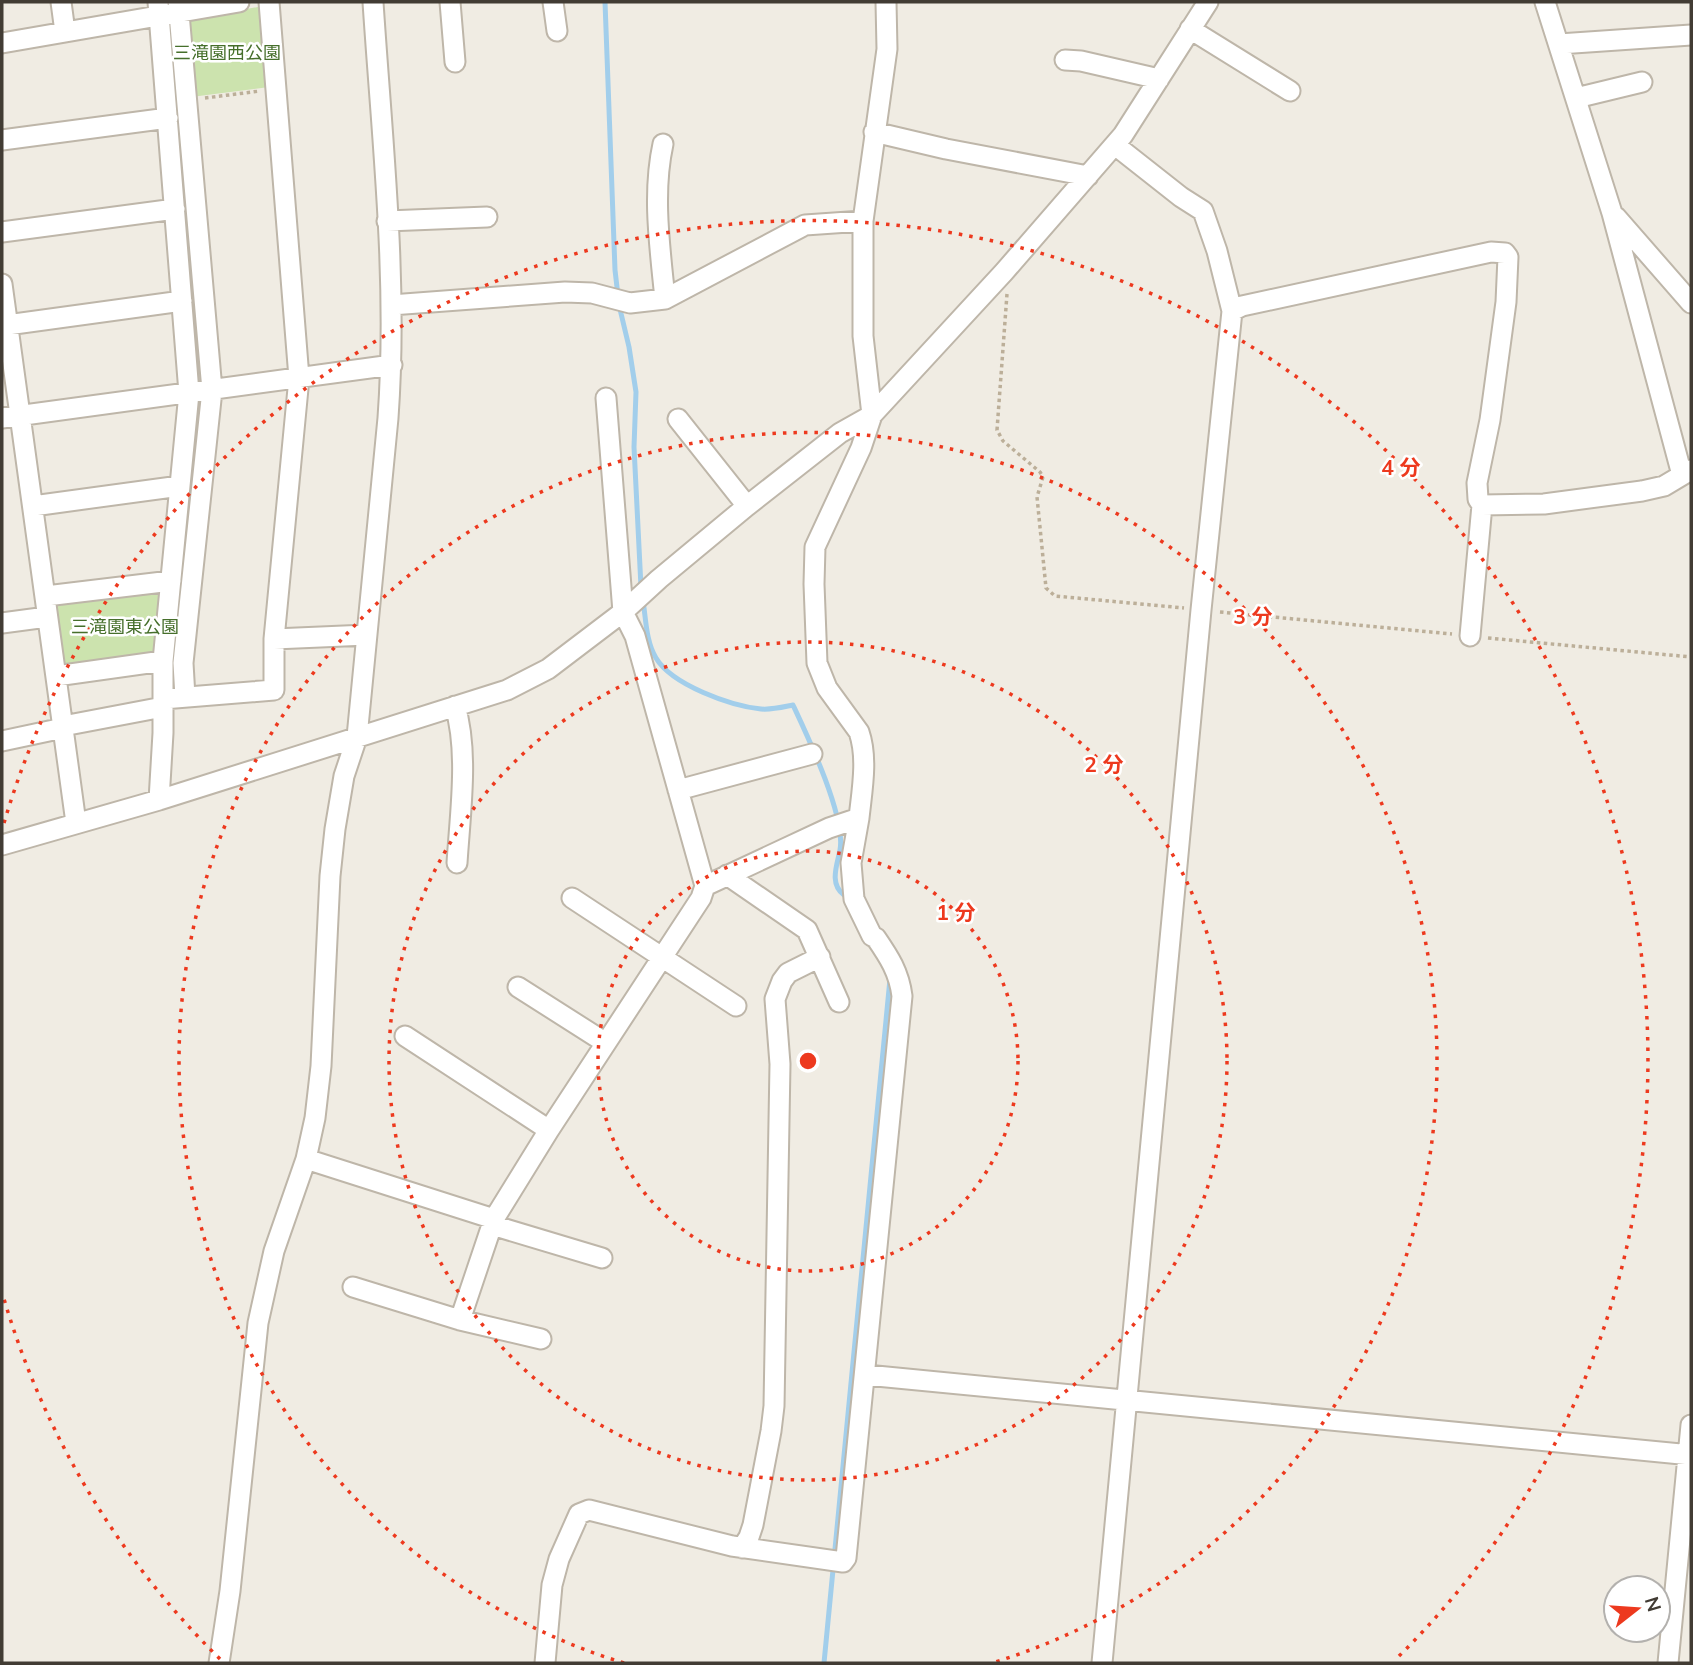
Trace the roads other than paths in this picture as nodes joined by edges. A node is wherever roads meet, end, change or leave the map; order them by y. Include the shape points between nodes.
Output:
1 (61, 2) edge
2 (239, 2) edge
3 (269, 2) edge
4 (373, 2) edge
5 (450, 2) edge
6 (553, 2) edge
7 (887, 2) edge
8 (1208, 2) edge
9 (1545, 2) edge
10 (168, 8) edge
11 (1190, 29) junction
12 (557, 31) dead end
13 (65, 32) junction
14 (1691, 35) edge
15 (2, 43) edge
16 (1559, 44) junction
17 (1065, 60) dead end
18 (455, 62) dead end
19 (1159, 79) junction
20 (1642, 82) dead end
21 (1290, 90) dead end
22 (1576, 98) junction
23 (168, 118) junction
24 (874, 132) junction
25 (2, 141) edge
26 (663, 144) dead end
27 (1115, 145) junction
28 (1088, 176) junction
29 (174, 209) junction
30 (1612, 213) junction
31 (487, 217) dead end
32 (387, 221) junction
33 (863, 221) junction
34 (2, 232) edge
35 (2, 284) edge
36 (665, 299) junction
37 (182, 301) junction
38 (1691, 303) edge
39 (391, 305) junction
40 (1231, 312) junction
41 (8, 325) junction
42 (392, 365) junction
43 (299, 378) junction
44 (212, 390) junction
45 (189, 393) junction
46 (606, 398) dead end
47 (872, 415) junction
48 (11, 417) edge
49 (678, 419) dead end
50 (1687, 472) edge
51 (180, 486) junction
52 (1482, 505) junction
53 (33, 506) junction
54 (747, 506) junction
55 (171, 581) junction
56 (46, 597) junction
57 (628, 608) junction
58 (47, 617) junction
59 (2, 623) edge
60 (367, 635) junction
61 (1470, 636) road end
62 (274, 639) junction
63 (163, 661) junction
64 (57, 676) junction
65 (185, 697) junction
66 (163, 703) junction
67 (455, 706) junction
68 (63, 727) junction
69 (357, 737) junction
70 (2, 741) edge
71 (812, 754) dead end
72 (678, 790) junction
73 (159, 800) junction
74 (855, 819) junction
75 (76, 822) junction
76 (2, 845) edge
77 (457, 863) dead end
78 (727, 875) junction
79 (705, 886) junction
80 (572, 898) dead end
81 (820, 957) junction
82 (662, 958) junction
83 (518, 987) dead end
84 (839, 1002) dead end
85 (736, 1006) dead end
86 (405, 1036) dead end
87 (606, 1043) junction
88 (549, 1130) junction
89 (306, 1159) junction
90 (493, 1222) junction
91 (602, 1258) dead end
92 (353, 1287) dead end
93 (460, 1320) junction
94 (541, 1339) dead end
95 (866, 1375) junction
96 (1128, 1399) junction
97 (1691, 1425) edge
98 (1690, 1455) edge
99 (742, 1548) junction
100 (219, 1663) edge
101 (545, 1663) edge
102 (1102, 1663) edge
103 (1668, 1663) edge

1 - 13 street
2 - 10 street
3 - 43 street
4 - 32 street
5 - 18 street
6 - 12 street
7 - 24 street via 887,49
8 - 11 street
9 - 16 street
10 - 13 street
10 - 23 street
10 - 44 street via 186,100
11 - 19 street
11 - 21 street
13 - 15 street
14 - 16 street
16 - 22 street
17 - 19 street
19 - 27 street
20 - 22 street
22 - 30 street
23 - 25 street
23 - 29 street
24 - 28 street
24 - 33 street
26 - 36 street via 658,186
27 - 28 street
27 - 40 street via 1203,211
28 - 47 street
29 - 34 street
29 - 37 street
30 - 38 street
30 - 50 street
31 - 32 street
32 - 39 street
33 - 36 street via 805,225
33 - 47 street via 863,336
35 - 41 street
36 - 39 street via 630,303 592,293 565,292
37 - 41 street
37 - 45 street
39 - 42 street
40 - 52 street via 1491,252 1505,253 1510,262 1506,302 1477,483
40 - 96 street
41 - 48 street
42 - 43 street
42 - 60 street
43 - 44 street
43 - 62 street
44 - 45 street
44 - 65 street via 183,663
45 - 48 street
45 - 51 street
46 - 57 street
47 - 54 street via 841,433
47 - 74 street via 862,448 815,548 817,663 827,688 862,740 863,778
48 - 53 street
49 - 54 street
50 - 52 street via 1664,486 1642,491 1544,504
51 - 53 street
51 - 55 street
52 - 61 street
53 - 56 street
54 - 57 street
55 - 56 street
55 - 63 street
56 - 58 street
57 - 67 street via 548,669 507,690
57 - 72 street
58 - 59 street
58 - 64 street
60 - 62 street
60 - 69 street
62 - 65 street via 274,690
63 - 64 street
63 - 66 street
64 - 68 street
65 - 66 street
66 - 68 street
66 - 73 street
67 - 69 street
67 - 77 street via 460,724 461,782
68 - 70 street
68 - 75 street
69 - 73 street
69 - 89 street via 344,776 335,829 321,1066
71 - 72 street
72 - 79 street
73 - 75 street
74 - 78 street
74 - 95 street via 854,899 872,936 894,963 902,996
75 - 76 street
78 - 79 street
78 - 81 street via 807,930
79 - 82 street
80 - 82 street
81 - 84 street
81 - 99 street via 788,973 775,999 779,1064 774,1406 753,1525
82 - 85 street
82 - 87 street
83 - 87 street
86 - 88 street
87 - 88 street
88 - 90 street
89 - 90 street
89 - 100 street via 274,1251 258,1323
90 - 91 street
90 - 93 street
92 - 93 street
93 - 94 street
95 - 96 street
95 - 99 street via 846,1558 833,1561
96 - 98 street
96 - 102 street
97 - 98 street
98 - 103 street
99 - 101 street via 601,1512 579,1514 555,1573

